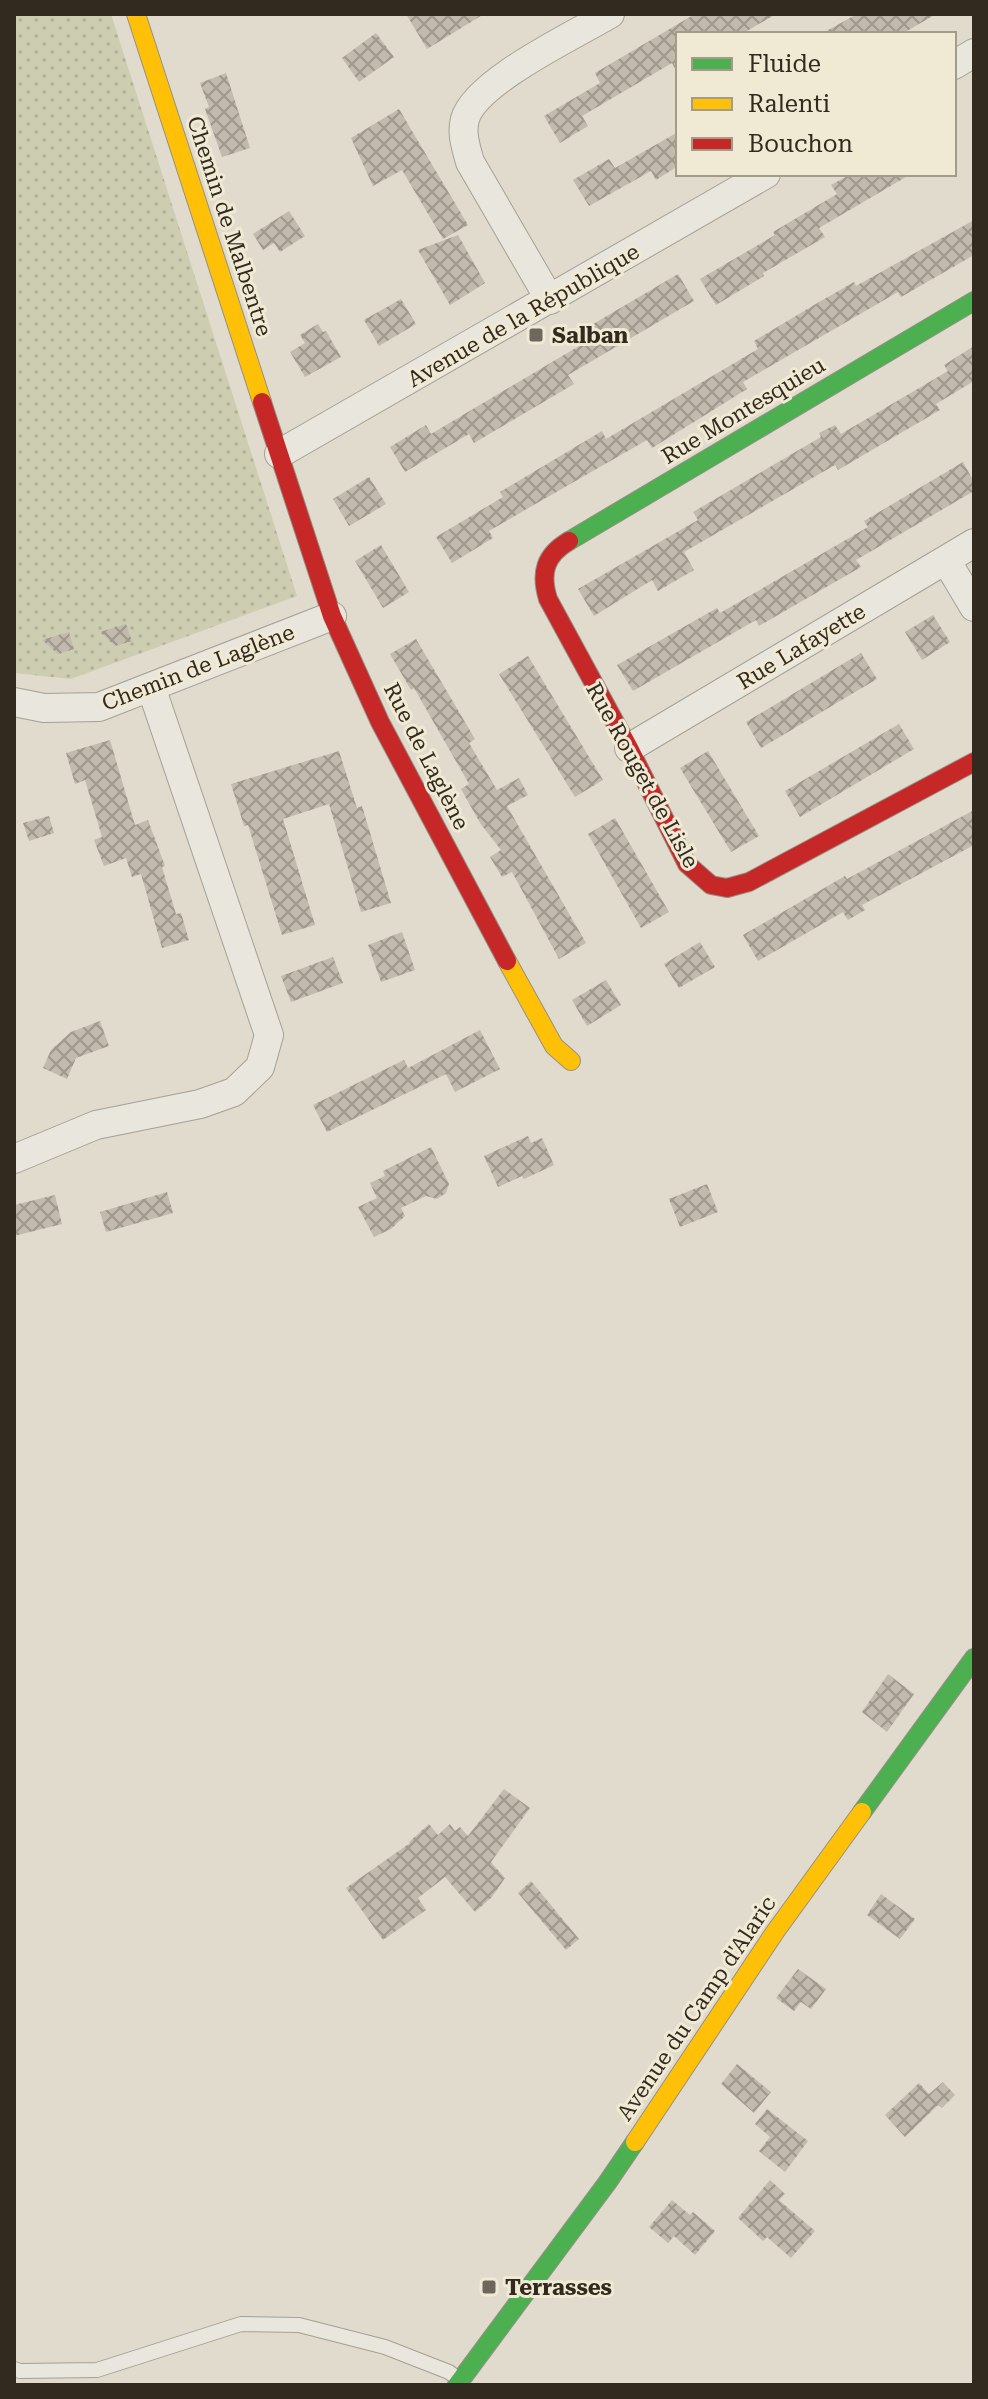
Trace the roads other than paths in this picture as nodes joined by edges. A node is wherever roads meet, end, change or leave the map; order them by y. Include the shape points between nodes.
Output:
1 (136, 14) edge
2 (610, 14) edge
3 (974, 53) edge
4 (956, 64) edge
5 (763, 176) edge
6 (550, 300) junction
7 (974, 301) edge
8 (279, 454) junction
9 (974, 543) edge
10 (946, 560) junction
11 (543, 567) joint
12 (974, 607) edge
13 (332, 616) junction
14 (151, 687) junction
15 (14, 702) edge
16 (629, 748) junction
17 (974, 762) edge
18 (571, 1061) dead end
19 (14, 1159) edge
20 (974, 1658) edge
21 (14, 2369) edge
22 (459, 2383) edge

1 - 8 street, Chemin de Malbentre
2 - 6 street via 478,95 465,118 463,139 470,162
3 - 4 street
5 - 6 street, Avenue de la République
6 - 8 street, Avenue de la République
7 - 11 street, Rue Montesquieu via 558,547
8 - 13 street, Rue de Laglène
9 - 10 street, Rue Lafayette
10 - 12 street
10 - 16 street, Rue Lafayette
11 - 16 street, Rue Rouget de Lisle via 548,599
13 - 14 street, Chemin de Laglène
13 - 18 street, Rue de Laglène via 380,722 541,1025
14 - 15 street, Chemin de Laglène via 99,707 44,708
14 - 19 street via 269,1035 260,1067 234,1092 96,1125
16 - 17 street, Rue Rouget de Lisle via 687,864 711,885 727,888 749,882
20 - 22 street, Avenue du Camp d'Alaric via 775,1932 607,2183
21 - 22 lane via 97,2370 241,2324 299,2325 385,2347 449,2372

